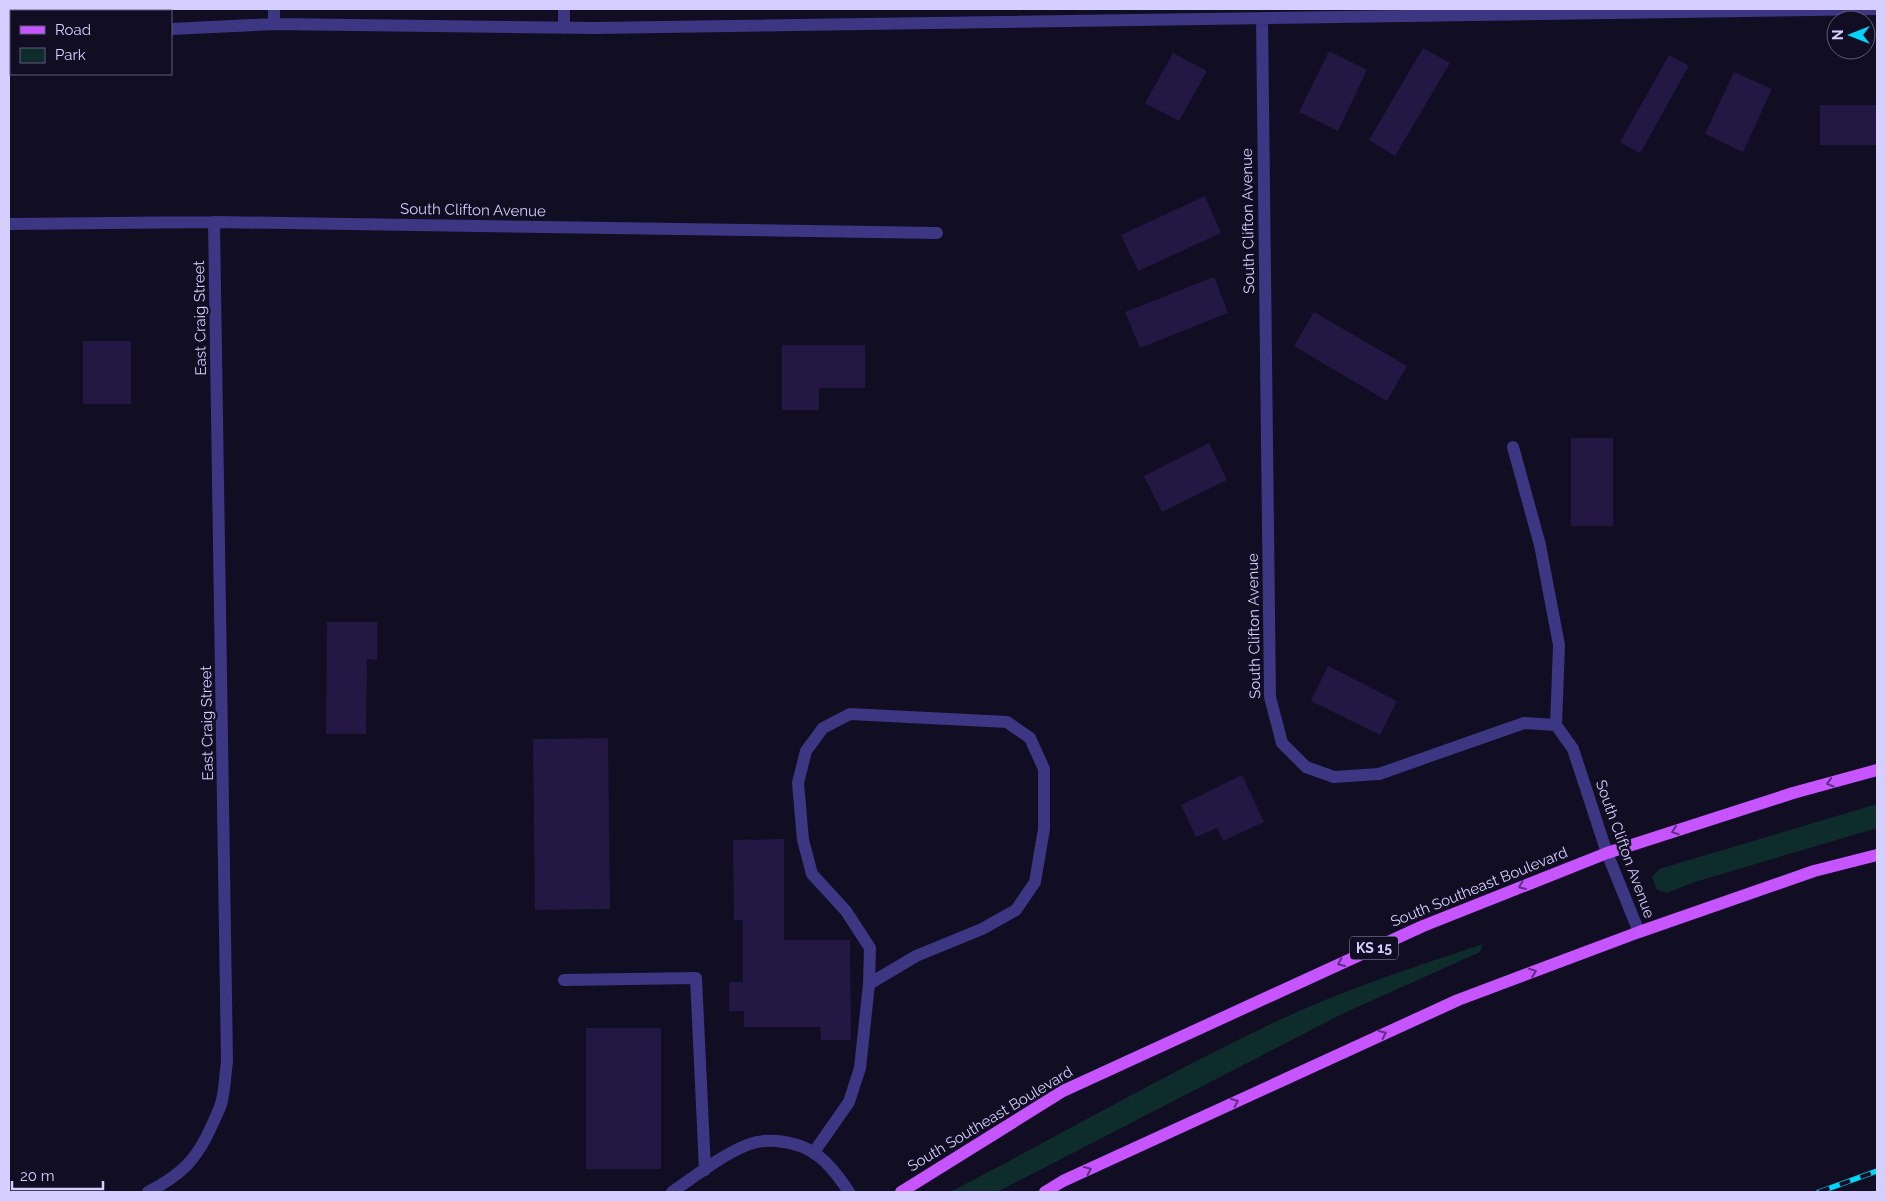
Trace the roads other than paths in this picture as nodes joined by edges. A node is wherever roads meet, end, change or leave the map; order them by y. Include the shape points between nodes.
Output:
1 (274, 9) edge
2 (564, 9) edge
3 (1877, 9) edge
4 (1262, 18) junction
5 (274, 24) junction
6 (564, 28) junction
7 (172, 29) edge
8 (214, 222) junction
9 (9, 224) edge
10 (937, 233) dead end
11 (1513, 447) dead end
12 (1556, 724) junction
13 (1877, 770) edge
14 (1607, 853) junction
15 (1877, 855) edge
16 (1638, 932) junction
17 (564, 980) dead end
18 (869, 984) junction
19 (814, 1152) junction
20 (705, 1170) junction
21 (148, 1192) edge
22 (672, 1192) edge
23 (849, 1192) edge
24 (901, 1192) edge
25 (1044, 1192) edge

1 - 5 street
2 - 6 street
3 - 4 street
4 - 6 street
4 - 12 street, South Clifton Avenue via 1270,697 1282,743 1306,767 1334,777 1379,774 1524,723
5 - 6 street
5 - 7 street
8 - 9 street, South Clifton Avenue
8 - 10 street, South Clifton Avenue
8 - 21 street, East Craig Street via 226,1062 222,1103 195,1158 168,1182
11 - 12 street via 1540,545 1559,645
12 - 14 street, South Clifton Avenue via 1573,749
13 -> 14 main road, South Southeast Boulevard / KS 15 via 1792,793
14 - 16 street, South Clifton Avenue
14 -> 24 main road, South Southeast Boulevard / KS 15 via 1423,926 1063,1091
15 - 16 main road via 1814,871
25 -> 16 main road via 1458,1000
17 - 20 street via 696,978
18 - 18 street via 870,948 846,912 812,874 803,840 798,782 806,751 823,728 850,714 1008,722 1030,738 1044,769 1044,829 1035,882 1016,910 982,929 916,956
18 - 19 street via 860,1068 850,1102
19 - 20 street via 795,1143 765,1140 748,1144
19 - 23 street via 836,1172
20 - 22 street

